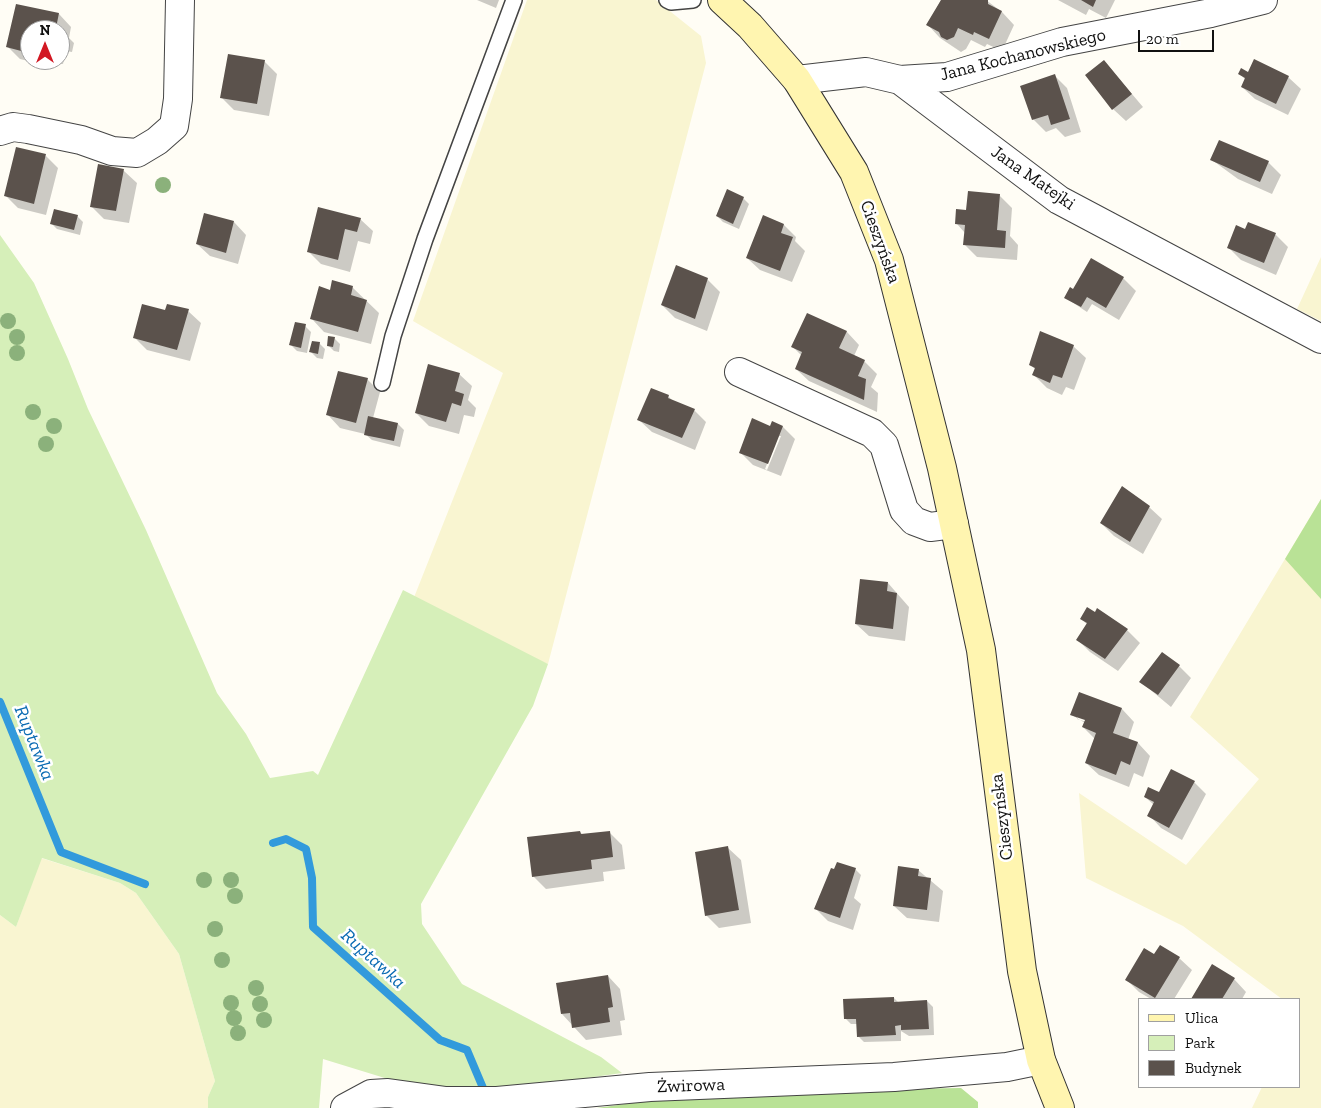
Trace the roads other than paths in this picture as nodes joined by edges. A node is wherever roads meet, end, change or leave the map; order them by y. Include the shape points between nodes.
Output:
1 (180, 0) edge
2 (514, 0) edge
3 (667, 0) edge
4 (692, 0) edge
5 (722, 0) edge
6 (1263, 0) edge
7 (797, 80) junction
8 (900, 80) junction
9 (0, 131) edge
10 (1321, 339) edge
11 (739, 372) dead end
12 (382, 383) dead end
13 (954, 524) junction
14 (1041, 1060) junction
15 (345, 1108) edge
16 (1060, 1108) edge

1 - 9 street via 178,99 174,126 157,141 137,153 112,152 81,140 28,129 13,127
2 - 12 lane via 425,239 393,336
3 - 4 lane
5 - 7 main road, Cieszyńska via 750,26
6 - 8 street, Jana Kochanowskiego via 1062,42 947,77
7 - 8 street, Jana Matejki via 866,72
7 - 13 main road, Cieszyńska via 854,172 889,260
8 - 10 street, Jana Matejki via 1059,200
11 - 13 street via 872,433 884,445 904,510 914,521 930,527
13 - 14 main road, Cieszyńska via 981,650 1022,971
14 - 15 street, Żwirowa via 1007,1067 894,1078 650,1087 496,1101 446,1101 388,1093 371,1094
14 - 16 main road, Cieszyńska

